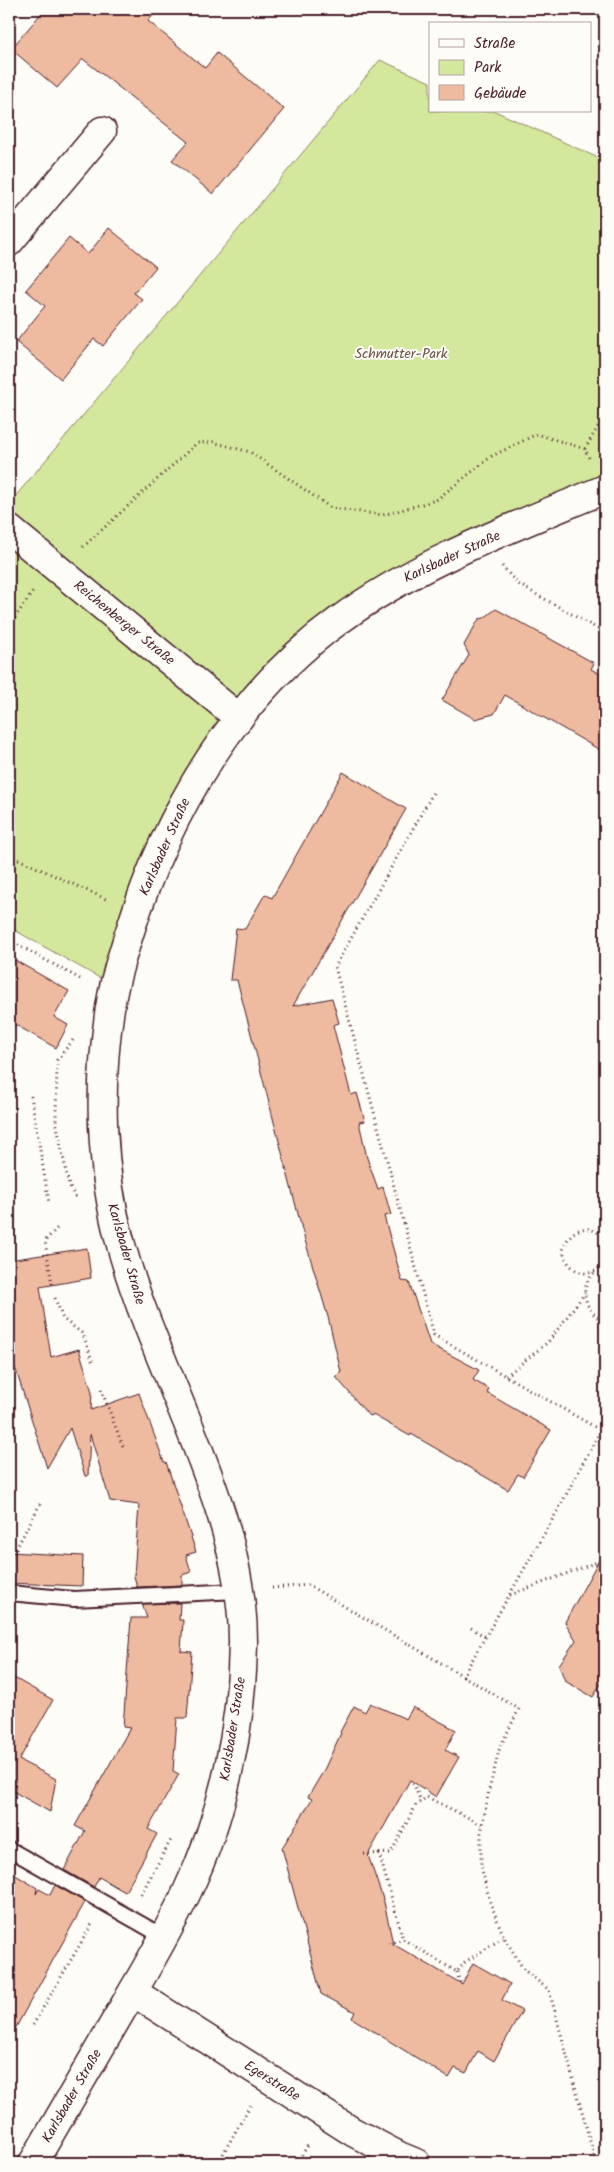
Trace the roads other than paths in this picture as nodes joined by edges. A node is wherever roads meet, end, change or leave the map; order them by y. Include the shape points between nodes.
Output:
1 (102, 131) dead end
2 (9, 242) edge
3 (604, 490) edge
4 (9, 529) edge
5 (239, 718) junction
6 (238, 1591) junction
7 (9, 1593) edge
8 (9, 1849) edge
9 (164, 1936) junction
10 (132, 1992) junction
11 (33, 2163) edge
12 (416, 2163) edge

1 - 2 street
3 - 5 street, Karlsbader Straße via 407,577 369,599 333,624 271,679
4 - 5 street, Reichenberger Straße
5 - 6 street, Karlsbader Straße via 190,791 152,870 114,986 103,1068 103,1124 109,1198 121,1248 143,1316 210,1482 226,1532
6 - 7 lane via 74,1599
6 - 9 street, Karlsbader Straße via 243,1639 241,1694 234,1743 207,1842 187,1892
8 - 9 lane
9 - 10 street, Karlsbader Straße
10 - 11 street, Karlsbader Straße
10 - 12 street, Egerstraße via 356,2134

